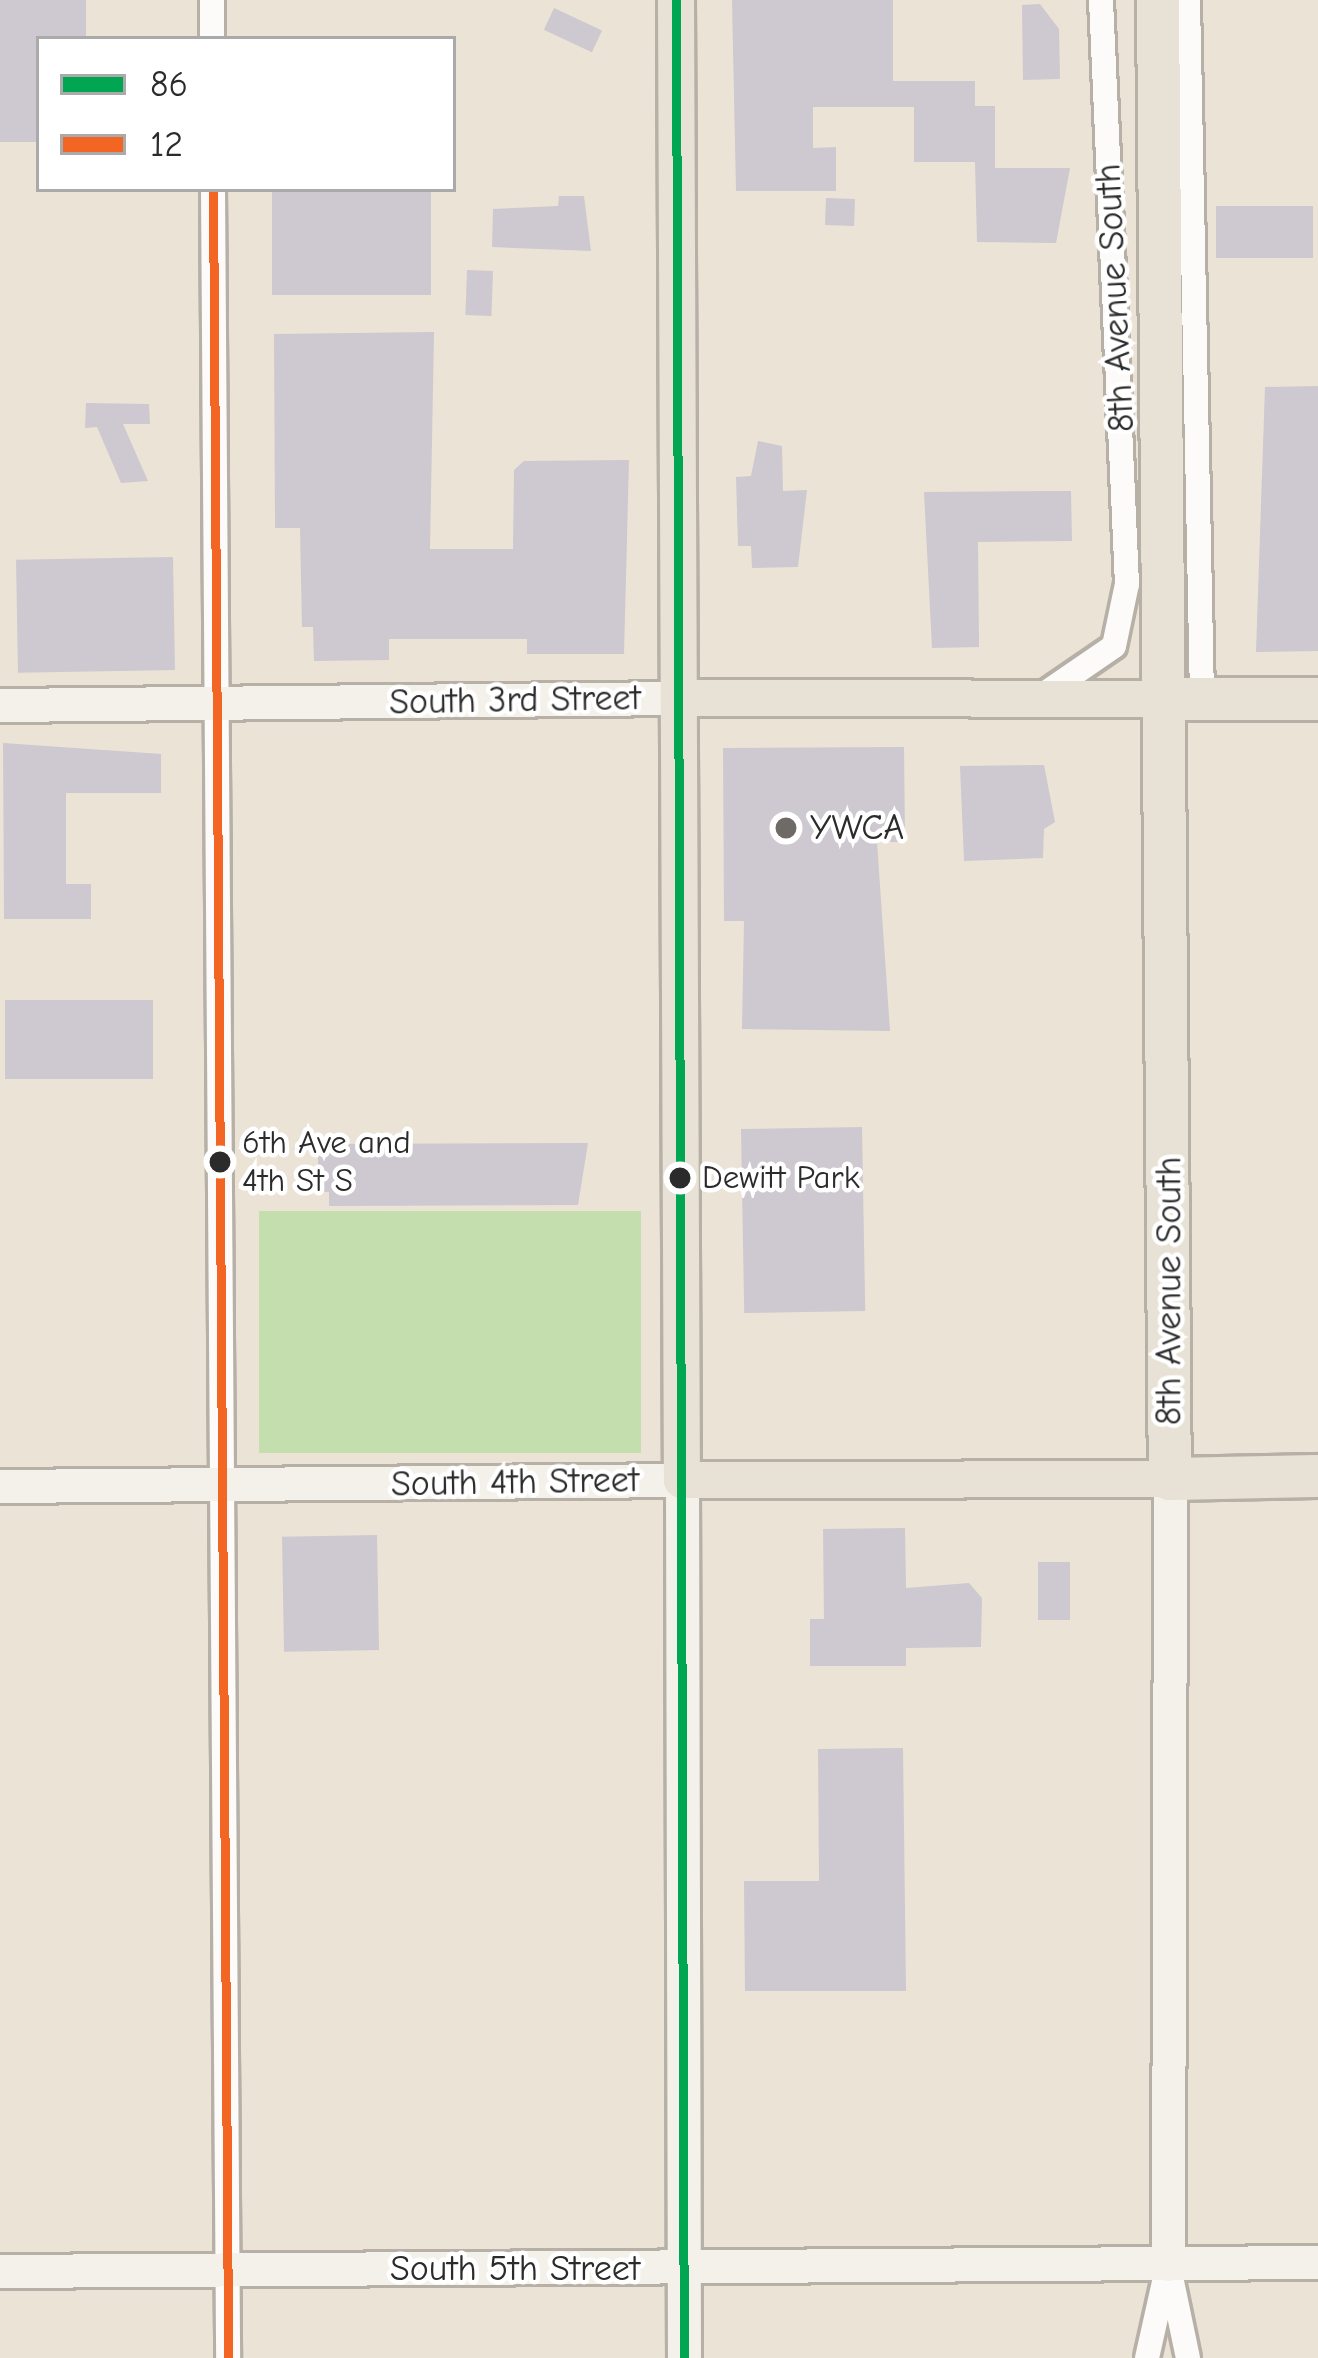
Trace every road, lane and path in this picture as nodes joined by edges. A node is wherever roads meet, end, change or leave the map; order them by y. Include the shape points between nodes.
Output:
1 (212, 0) edge
2 (676, 0) edge
3 (1101, 0) edge
4 (1158, 0) edge
5 (1188, 0) edge
6 (212, 36) edge
7 (213, 192) edge
8 (682, 698) junction
9 (1037, 699) junction
10 (1181, 699) junction
11 (1318, 699) edge
12 (218, 703) junction
13 (0, 705) edge
14 (1318, 1476) edge
15 (1170, 1479) junction
16 (682, 1480) junction
17 (223, 1485) junction
18 (0, 1486) edge
19 (1318, 2262) edge
20 (1168, 2264) junction
21 (683, 2268) junction
22 (0, 2271) edge
23 (228, 2272) junction
24 (228, 2358) edge
25 (683, 2358) edge
26 (1147, 2358) edge
27 (1188, 2358) edge

1 - 6 street
2 - 8 main road
3 - 9 street, 8th Avenue South via 1127,584 1114,646
4 - 10 highway, 8th Avenue South via 1159,221
5 - 10 street, 8th Avenue South
7 - 12 street
8 - 9 main road, South 3rd Street
8 - 12 street, South 3rd Street
8 - 16 main road
9 - 10 main road, South 3rd Street
10 - 11 highway, South 3rd Street
10 - 15 highway, 8th Avenue South
12 - 13 street, South 3rd Street
12 - 17 street
14 - 15 highway, South 4th Street
15 - 16 main road, South 4th Street
15 - 20 street, 8th Avenue South
16 - 17 street, South 4th Street
16 - 21 street
17 - 18 street, South 4th Street
17 - 23 street
19 - 20 street, South 5th Street
20 - 21 street, South 5th Street
20 - 26 street
20 - 27 street, 8th Avenue South
21 - 23 street, South 5th Street
21 - 25 street
22 - 23 street, South 5th Street
23 - 24 street

